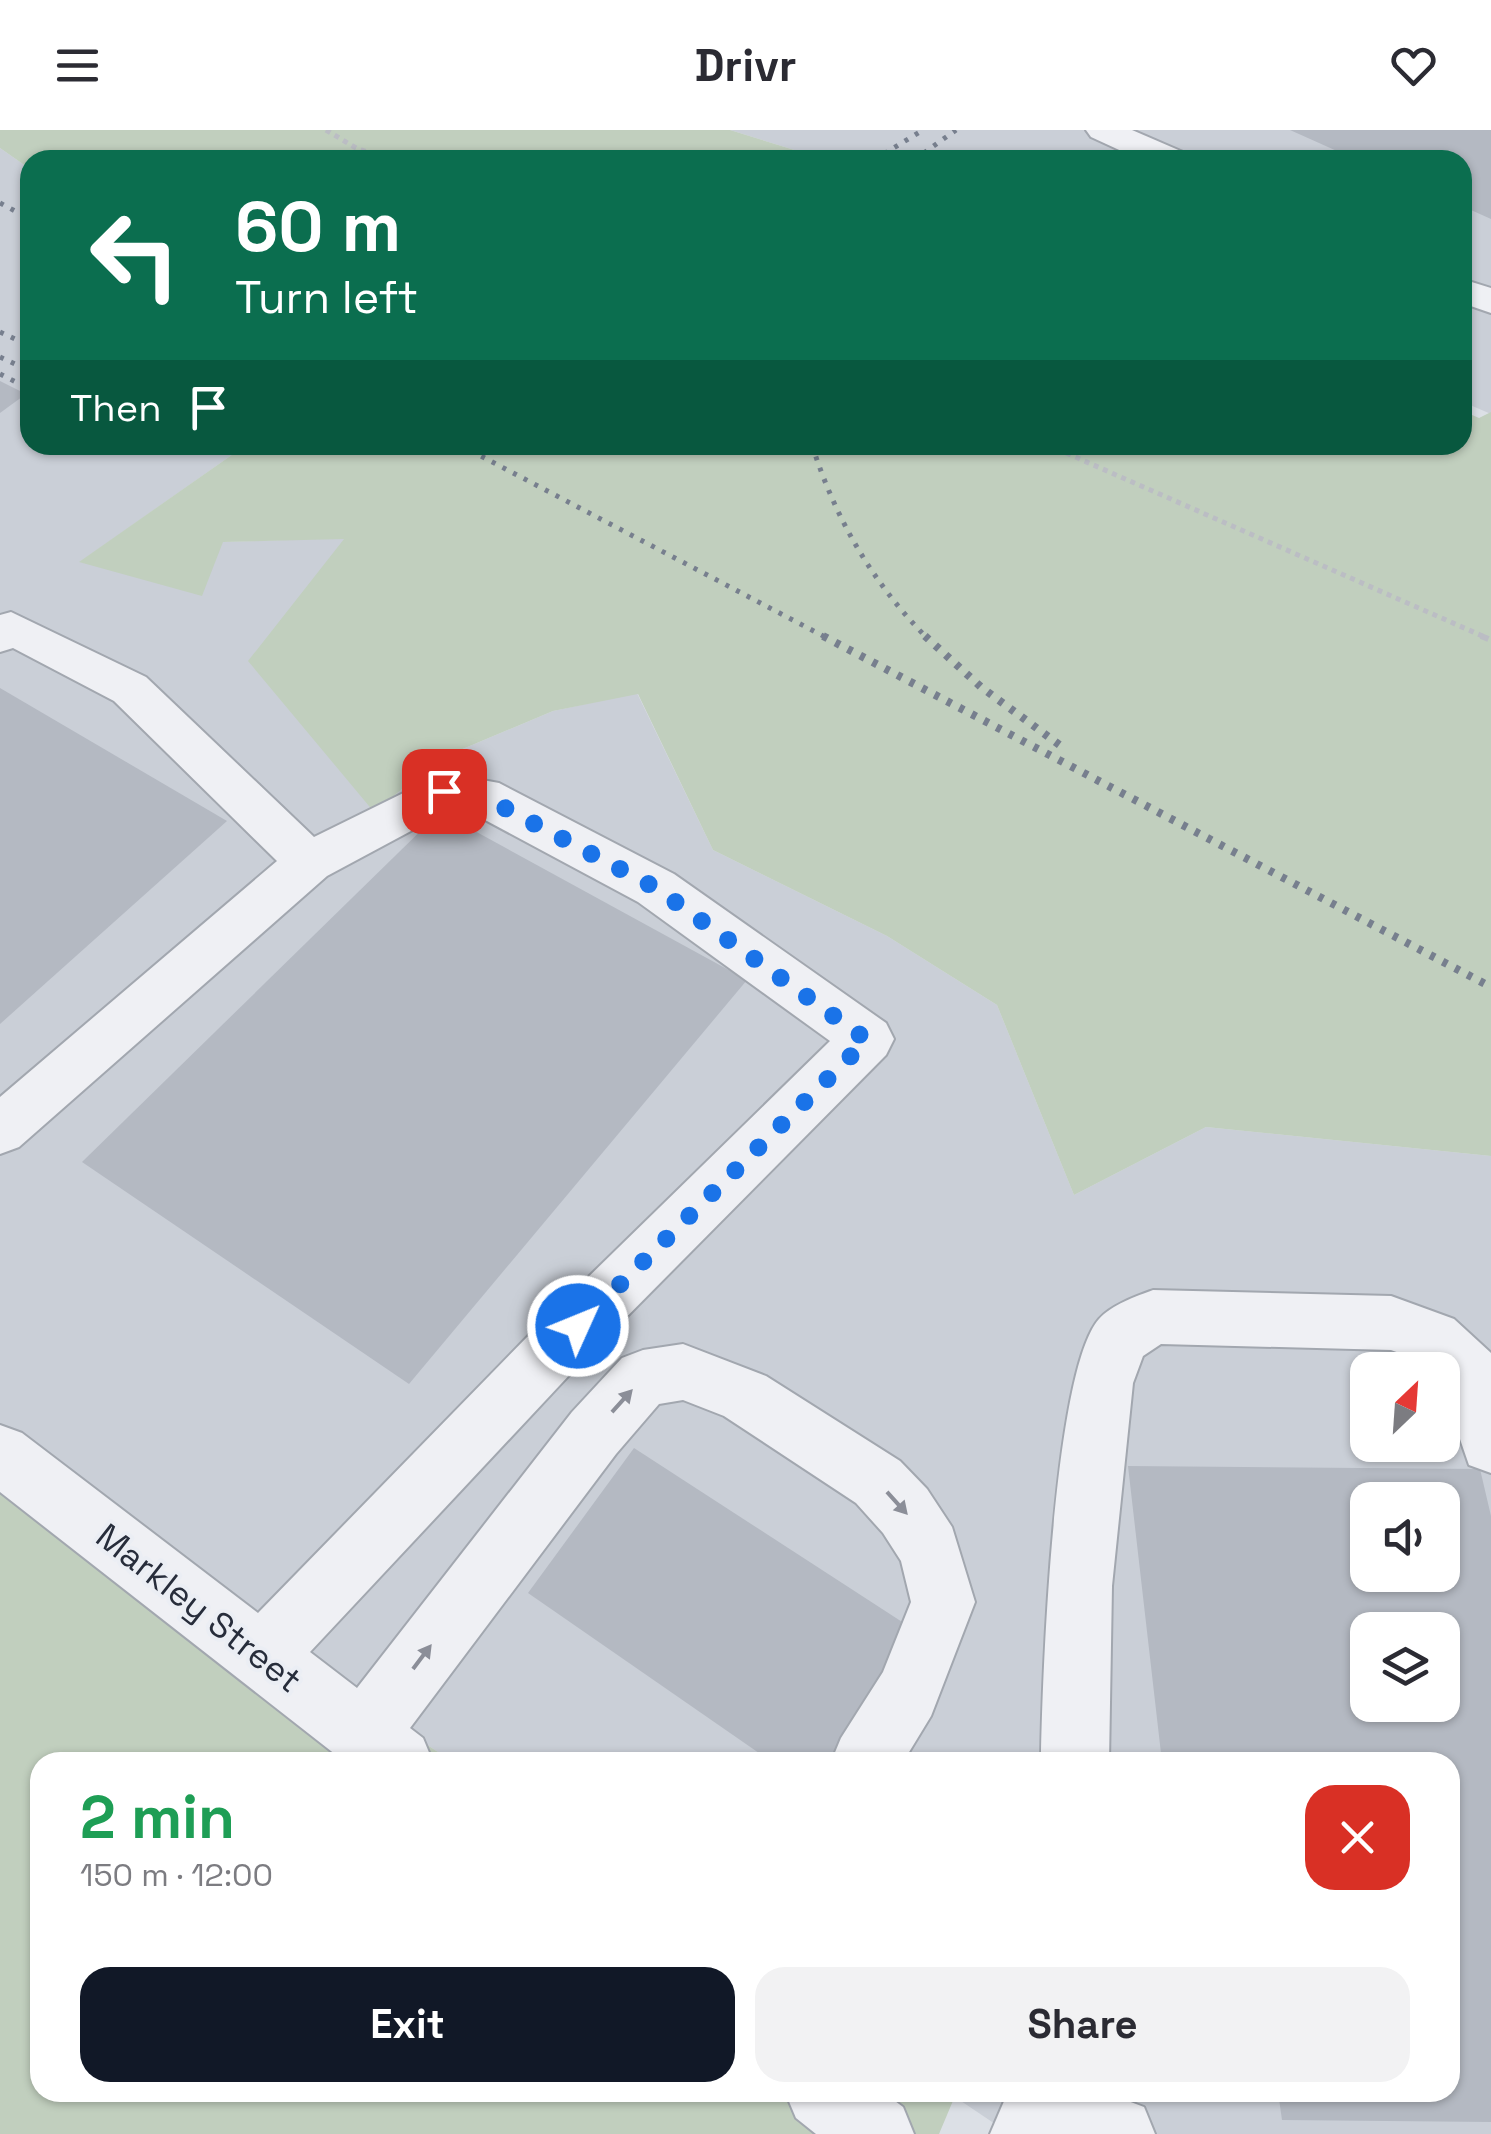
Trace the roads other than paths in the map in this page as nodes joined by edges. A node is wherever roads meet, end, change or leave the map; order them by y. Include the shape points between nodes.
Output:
1 (1103, 130) edge
2 (1148, 150) edge
3 (0, 636) edge
4 (309, 862) junction
5 (0, 1130) edge
6 (1491, 1444) edge
7 (0, 1454) edge
8 (261, 1656) junction
9 (381, 1749) edge
10 (872, 1752) edge
11 (1075, 1752) edge
12 (835, 2102) edge
13 (1037, 2112) edge
14 (876, 2134) edge
15 (1117, 2134) edge

1 - 2 street
3 - 4 street via 11,628 130,689
4 - 5 street
4 - 8 street via 444,791 482,796 656,888 867,1040 553,1350
6 - 11 street via 1474,1376 1433,1338 1391,1322 1153,1317 1120,1338 1103,1384 1080,1586
7 - 8 street, Markley Street
8 - 9 street, Markley Street
9 -> 10 street via 594,1433 643,1378 682,1372 745,1396 878,1482 930,1549 942,1602 908,1692
12 - 14 street
13 - 15 street

